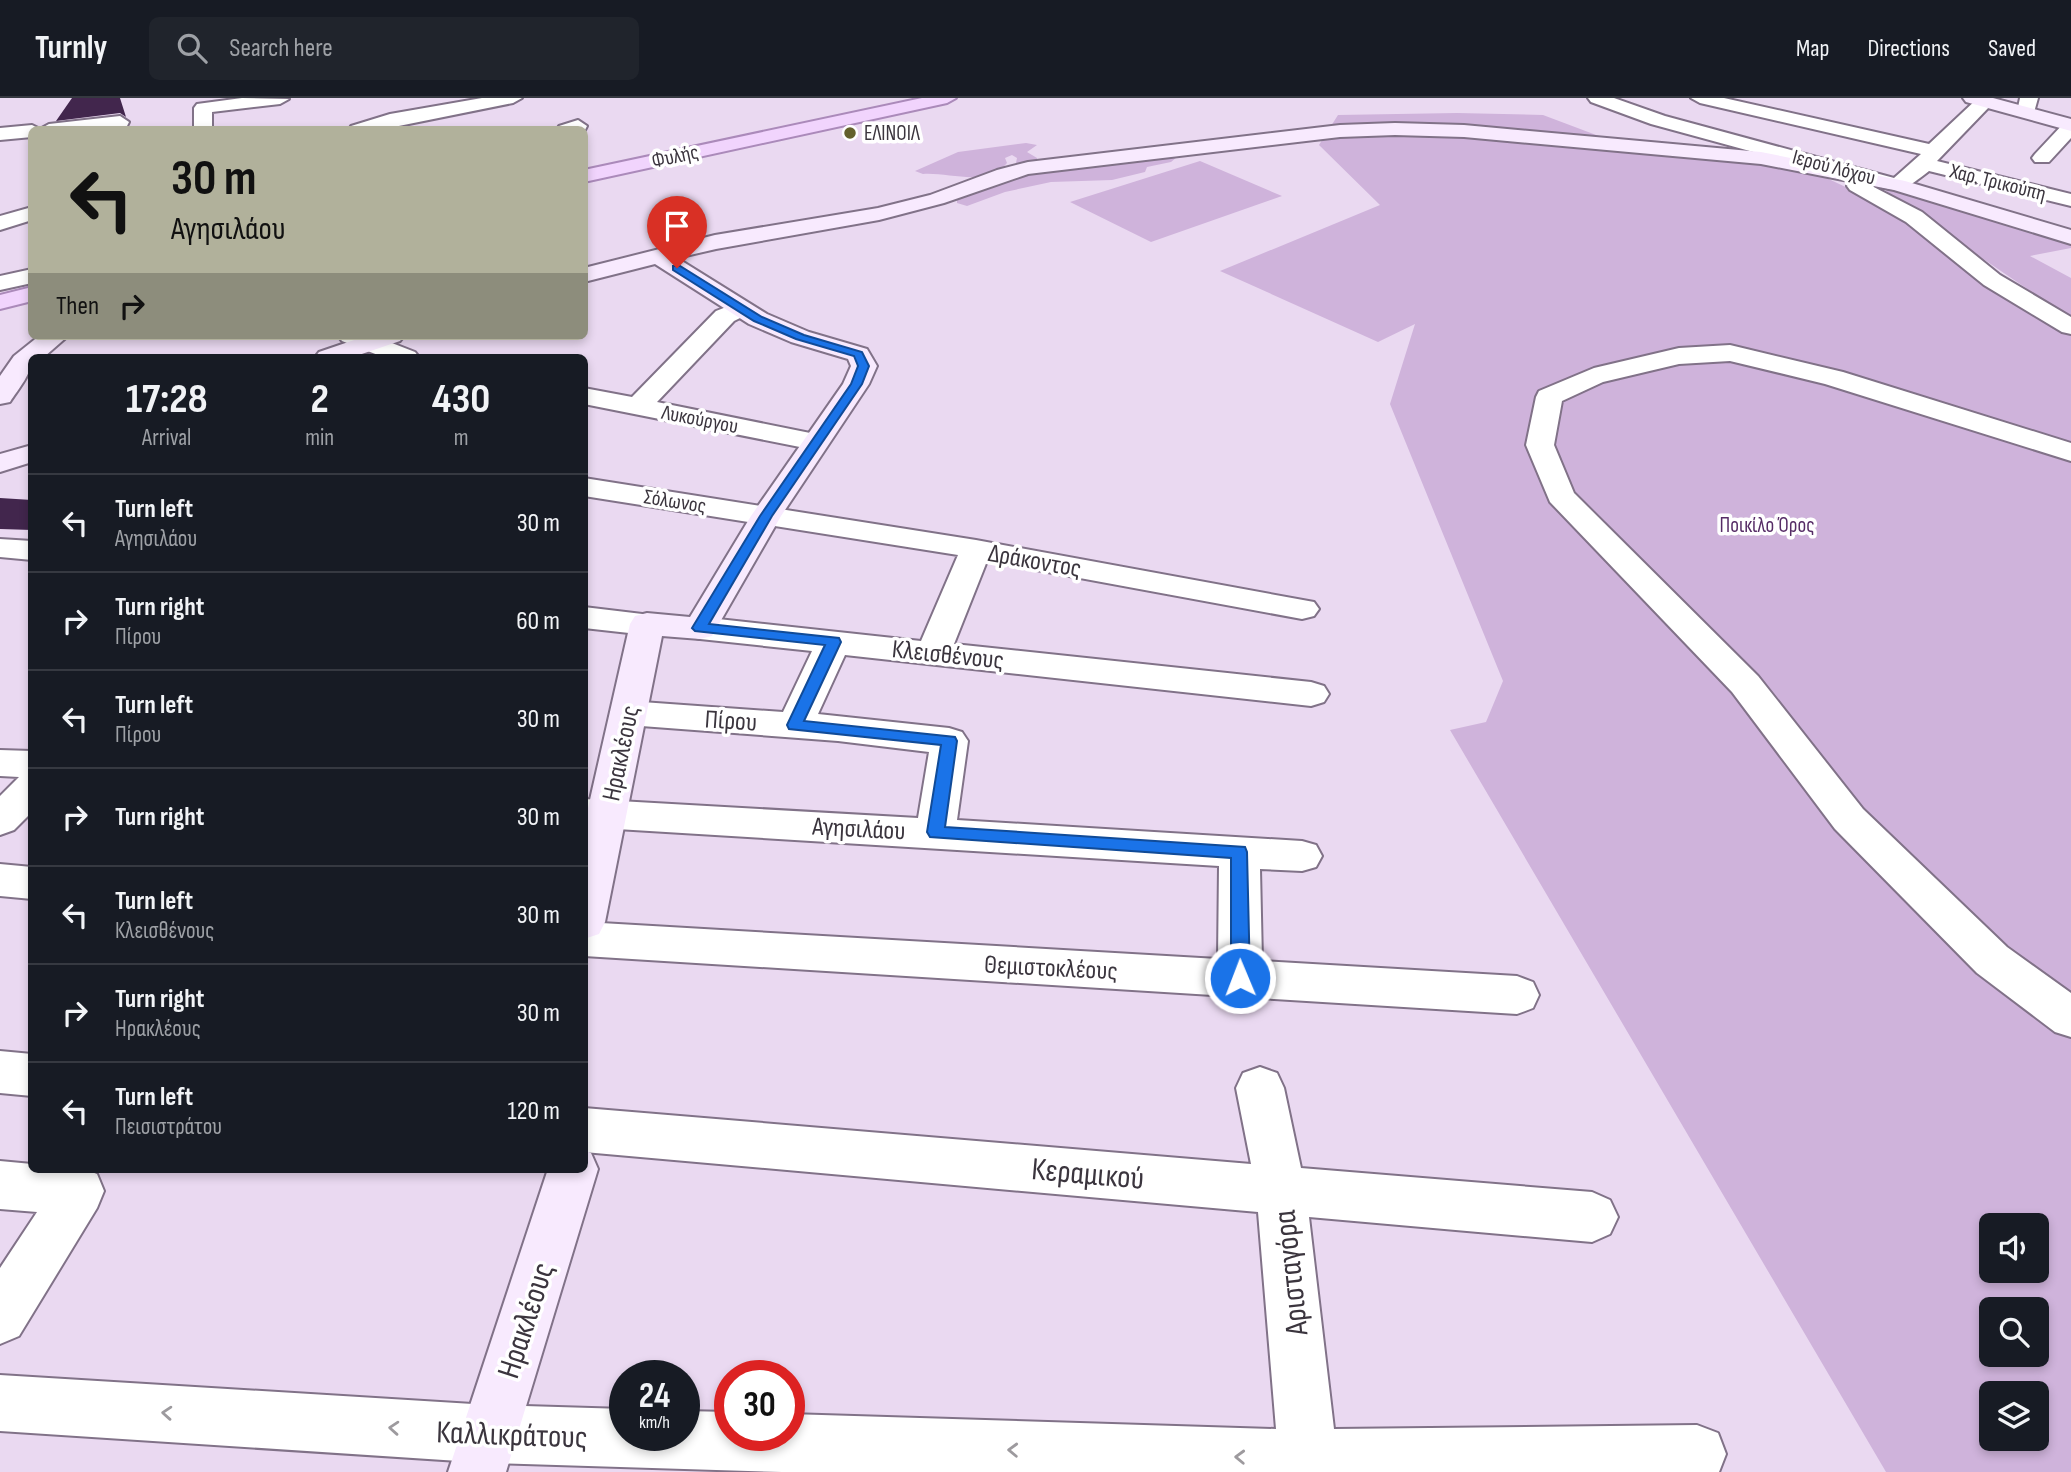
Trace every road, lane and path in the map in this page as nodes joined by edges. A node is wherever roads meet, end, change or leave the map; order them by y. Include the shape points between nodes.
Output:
1 (393, 98) edge
2 (513, 98) edge
3 (914, 98) edge
4 (947, 98) edge
5 (1597, 98) edge
6 (1700, 98) edge
7 (280, 99) edge
8 (1979, 100) edge
9 (434, 105) edge
10 (2028, 105) edge
11 (828, 118) junction
12 (122, 119) edge
13 (270, 121) dead end
14 (390, 121) junction
15 (76, 126) edge
16 (203, 126) edge
17 (372, 126) edge
18 (2071, 126) edge
19 (802, 130) junction
20 (28, 131) edge
21 (0, 134) edge
22 (765, 137) junction
23 (1929, 158) junction
24 (2042, 158) dead end
25 (588, 164) edge
26 (1828, 171) junction
27 (588, 175) edge
28 (588, 185) edge
29 (1898, 185) junction
30 (2071, 200) edge
31 (28, 214) edge
32 (0, 223) edge
33 (2071, 237) edge
34 (656, 255) junction
35 (588, 274) edge
36 (28, 277) edge
37 (0, 283) edge
38 (28, 295) edge
39 (0, 302) edge
40 (739, 309) junction
41 (2071, 327) edge
42 (28, 335) edge
43 (33, 340) edge
44 (50, 340) edge
45 (366, 340) edge
46 (375, 340) edge
47 (5, 344) dead end
48 (32, 354) edge
49 (335, 354) edge
50 (400, 354) edge
51 (28, 357) edge
52 (0, 371) edge
53 (0, 396) edge
54 (588, 397) edge
55 (638, 407) junction
56 (815, 442) junction
57 (2071, 452) edge
58 (28, 454) edge
59 (0, 463) edge
60 (588, 488) edge
61 (766, 516) junction
62 (0, 548) edge
63 (976, 549) junction
64 (28, 551) edge
65 (1302, 609) dead end
66 (588, 617) edge
67 (647, 624) junction
68 (699, 628) junction
69 (834, 642) junction
70 (934, 652) junction
71 (1311, 694) dead end
72 (628, 713) junction
73 (795, 725) junction
74 (0, 763) edge
75 (28, 764) edge
76 (28, 791) edge
77 (596, 814) edge
78 (0, 820) edge
79 (936, 832) junction
80 (1239, 852) junction
81 (1302, 856) dead end
82 (0, 880) edge
83 (28, 883) edge
84 (588, 886) edge
85 (588, 939) edge
86 (1240, 978) junction
87 (1517, 995) dead end
88 (2071, 1018) edge
89 (0, 1072) edge
90 (28, 1075) edge
91 (1260, 1088) dead end
92 (588, 1130) edge
93 (572, 1173) edge
94 (0, 1185) edge
95 (1281, 1190) junction
96 (1592, 1217) dead end
97 (0, 1317) edge
98 (0, 1402) edge
99 (483, 1453) edge
100 (1698, 1454) dead end
101 (891, 1459) edge
102 (1308, 1459) junction

1 - 14 street
2 - 9 street
3 - 11 main road, Φυλής
4 - 19 main road, Φυλής
5 - 29 street, Ιερού Λόχου via 1658,120
6 - 23 street, Χαρ. Τρικούπη
7 - 13 street
7 - 16 street via 203,108
8 - 10 street
8 - 23 street
9 - 14 street
10 - 18 street
11 - 22 main road, Φυλής
11 - 25 main road
12 - 15 street
14 - 17 street
18 - 24 street
19 - 22 main road, Φυλής
19 - 28 main road via 776,143
20 - 21 street
22 - 27 main road, Φυλής
23 - 29 street
23 - 30 street, Χαρ. Τρικούπη
26 - 29 street
26 - 34 street via 1761,158 1489,133 1340,131 1028,168 866,217
26 - 41 street via 1913,217 1992,280
29 - 33 street, Ιερού Λόχου
31 - 32 street
34 - 35 street
34 - 40 street
36 - 37 street
38 - 39 main road
40 - 55 street via 725,316
40 - 56 street via 800,337 858,354 864,366 856,384
42 - 47 street
43 - 52 street
44 - 48 street
45 - 49 street
46 - 50 street
51 - 53 street
54 - 55 street, Λυκούργου
55 - 56 street, Λυκούργου
56 - 61 street
57 - 88 street via 1834,378 1730,354 1679,356 1594,376 1549,397 1540,445 1561,496 1745,684 1849,819 1992,960
58 - 59 street
60 - 61 street, Σόλωνος
61 - 63 street, Δράκοντος
61 - 68 street
62 - 64 street
63 - 65 street, Δράκοντος
63 - 70 street
66 - 67 street, Κλεισθένους
67 - 68 street, Κλεισθένους
67 - 72 street, Ηρακλέους
68 - 69 street, Κλεισθένους
69 - 70 street, Κλεισθένους
69 - 73 street
70 - 71 street, Κλεισθένους
72 - 73 street, Πίρου
72 - 77 street, Ηρακλέους
73 - 79 street, Πίρου via 949,741
74 - 75 street
76 - 78 street
77 - 79 street, Αγησιλάου
77 - 84 street, Ηρακλέους
79 - 80 street, Αγησιλάου
80 - 81 street, Αγησιλάου
80 - 86 street
82 - 83 street
85 - 86 street, Θεμιστοκλέους
86 - 87 street, Θεμιστοκλέους
89 - 90 street
91 - 95 street, Αρισταγόρα
92 - 95 street, Κεραμικού
93 - 99 street, Ηρακλέους
94 - 97 street via 79,1191
95 - 96 street, Κεραμικού
95 - 102 street, Αρισταγόρα
99 -> 98 street, Καλλικράτους
99 - 101 street, Καλλικράτους
100 - 102 street, Καλλικράτους
102 -> 101 street, Καλλικράτους

